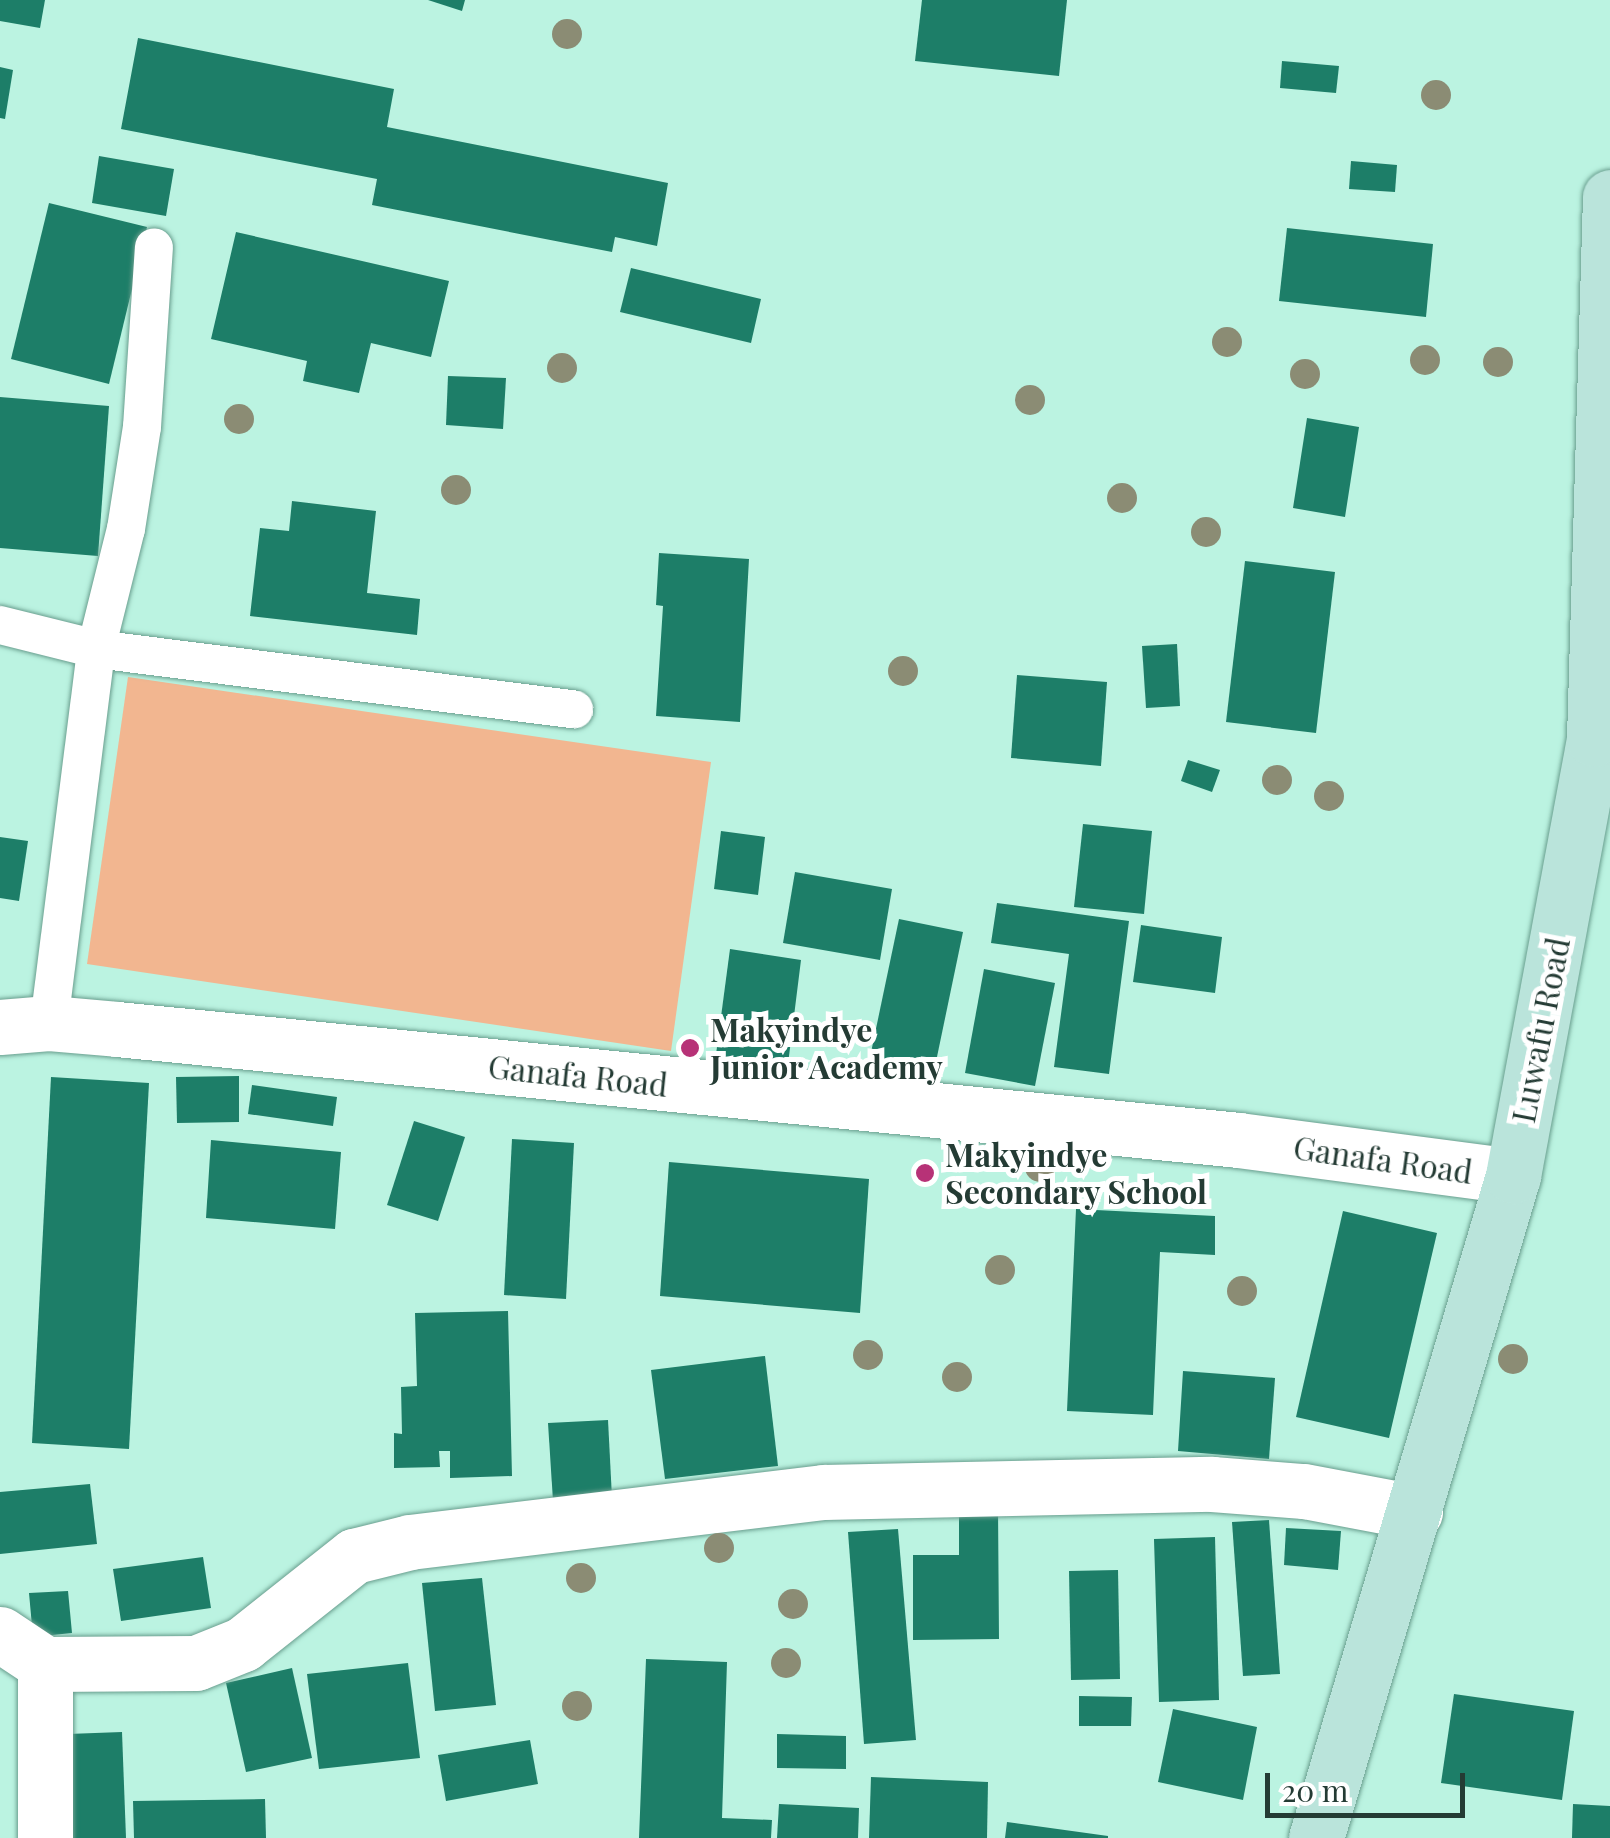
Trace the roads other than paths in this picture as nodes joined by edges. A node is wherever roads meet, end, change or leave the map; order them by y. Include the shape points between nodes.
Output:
1 (1610, 197) edge
2 (1610, 238) edge
3 (154, 247) dead end
4 (0, 625) edge
5 (96, 649) junction
6 (574, 708) dead end
7 (1602, 741) edge
8 (24, 1026) edge
9 (1512, 1176) junction
10 (1415, 1512) junction
11 (0, 1634) edge
12 (45, 1664) junction
13 (45, 1838) edge
14 (1316, 1838) edge

1 - 2 street, Luwafu Road
2 - 7 street, Luwafu Road
3 - 5 lane via 142,428
4 - 5 lane
5 - 6 lane
5 - 8 lane
7 - 9 street, Luwafu Road
8 - 9 street, Ganafa Road via 1240,1140
9 - 10 street, Luwafu Road
10 - 12 street via 1304,1490 1212,1484 824,1492 410,1542 354,1556 243,1644 196,1663
10 - 14 street, Luwafu Road
11 - 12 street
12 - 13 street

